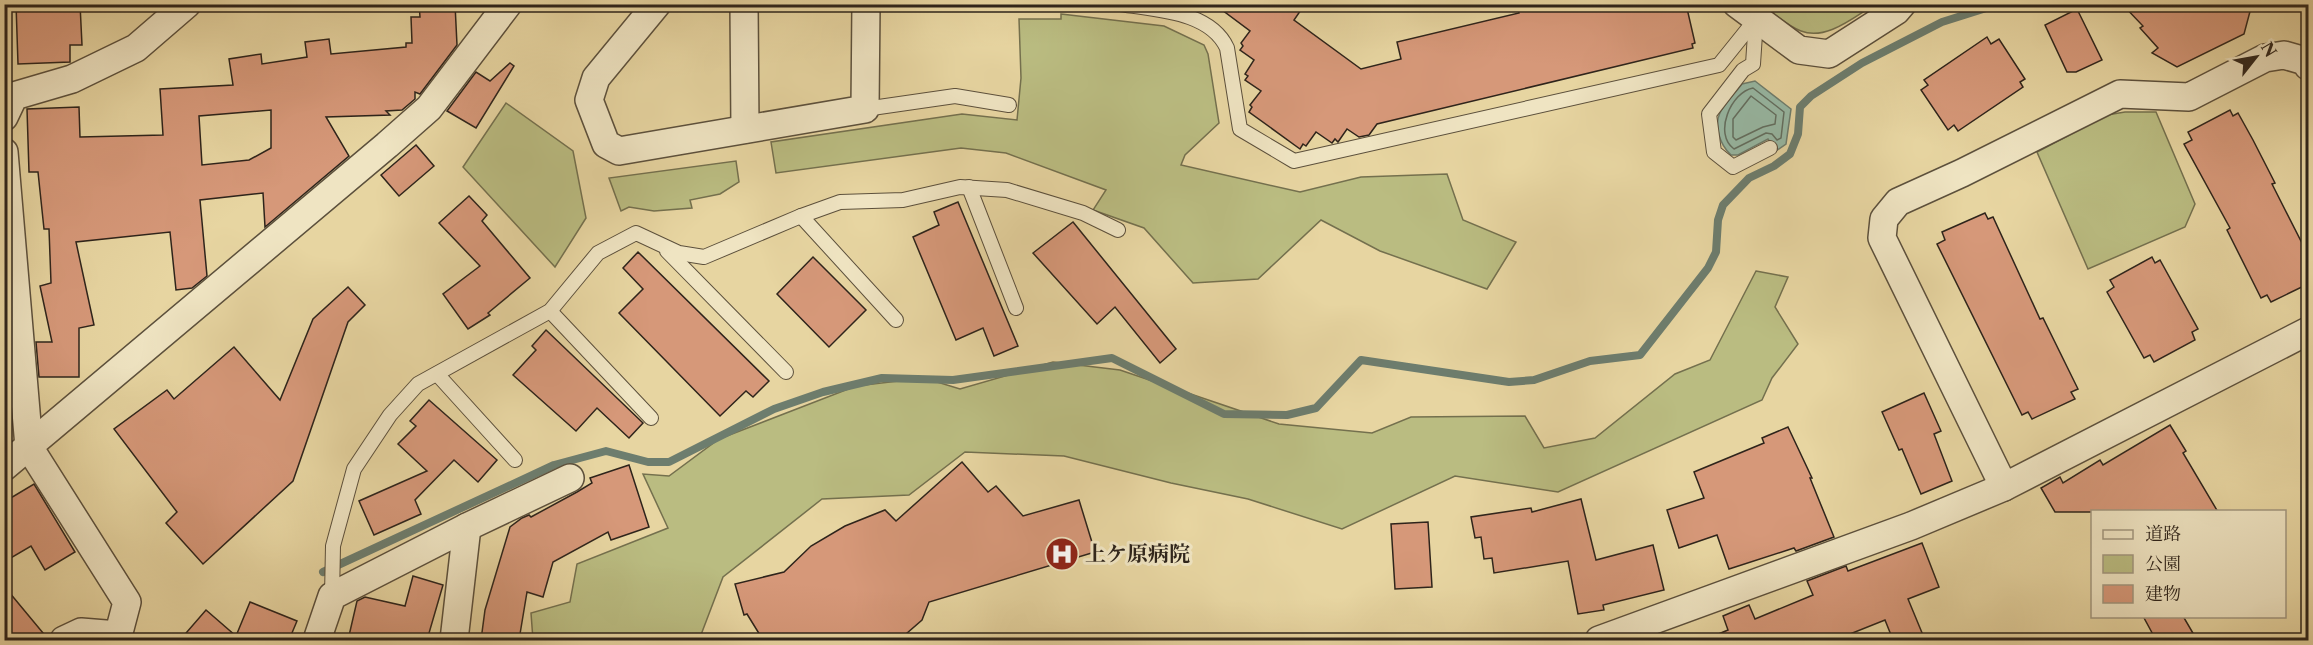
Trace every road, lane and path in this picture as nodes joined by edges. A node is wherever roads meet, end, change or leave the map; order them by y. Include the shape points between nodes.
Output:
1 (187, 4) edge
2 (508, 4) edge
3 (657, 4) edge
4 (744, 4) edge
5 (866, 4) edge
6 (1121, 4) edge
7 (1902, 4) edge
8 (1747, 12) edge
9 (2308, 66) edge
10 (1009, 105) dead end
11 (865, 109) junction
12 (4, 117) edge
13 (745, 129) junction
14 (1770, 148) dead end
15 (4, 152) edge
16 (969, 188) junction
17 (6, 193) edge
18 (801, 216) junction
19 (1118, 230) dead end
20 (661, 245) junction
21 (1016, 308) dead end
22 (550, 311) junction
23 (897, 320) dead end
24 (2308, 331) edge
25 (786, 372) dead end
26 (437, 374) junction
27 (651, 418) dead end
28 (29, 447) junction
29 (515, 460) dead end
30 (4, 467) edge
31 (570, 478) dead end
32 (2004, 486) junction
33 (467, 527) junction
34 (332, 596) junction
35 (117, 638) edge
36 (64, 640) edge
37 (317, 640) edge
38 (454, 640) edge
39 (1599, 640) edge

1 - 12 street via 136,48 72,79 14,96
2 - 28 street via 429,108
3 - 13 street via 596,78 590,100 606,144 619,151
4 - 13 street
5 - 11 street
6 - 8 lane via 1187,15 1222,37 1240,129 1294,161 1719,65
7 - 8 street via 1829,54 1799,50
8 - 14 lane via 1753,64 1743,70 1709,114 1714,152 1733,167
9 - 32 street via 2305,61 2284,55 2265,58 2189,97 2120,94 1898,202 1884,219 1882,238
10 - 11 lane via 955,96
11 - 13 street
15 - 17 street
16 - 18 lane via 903,200 840,202
16 - 19 lane via 1007,190 1083,213
16 - 21 lane
17 - 28 street
18 - 20 lane via 705,257
18 - 23 lane
20 - 22 lane via 636,233 598,253
20 - 25 lane
22 - 26 lane
22 - 27 lane
24 - 32 street
26 - 29 lane
26 - 34 lane via 418,384 390,415 354,469 333,546
28 - 30 street
28 - 35 street via 127,602
31 - 33 street
32 - 39 street via 1911,526
33 - 34 street
33 - 38 street
34 - 37 street
35 - 36 street via 81,632

